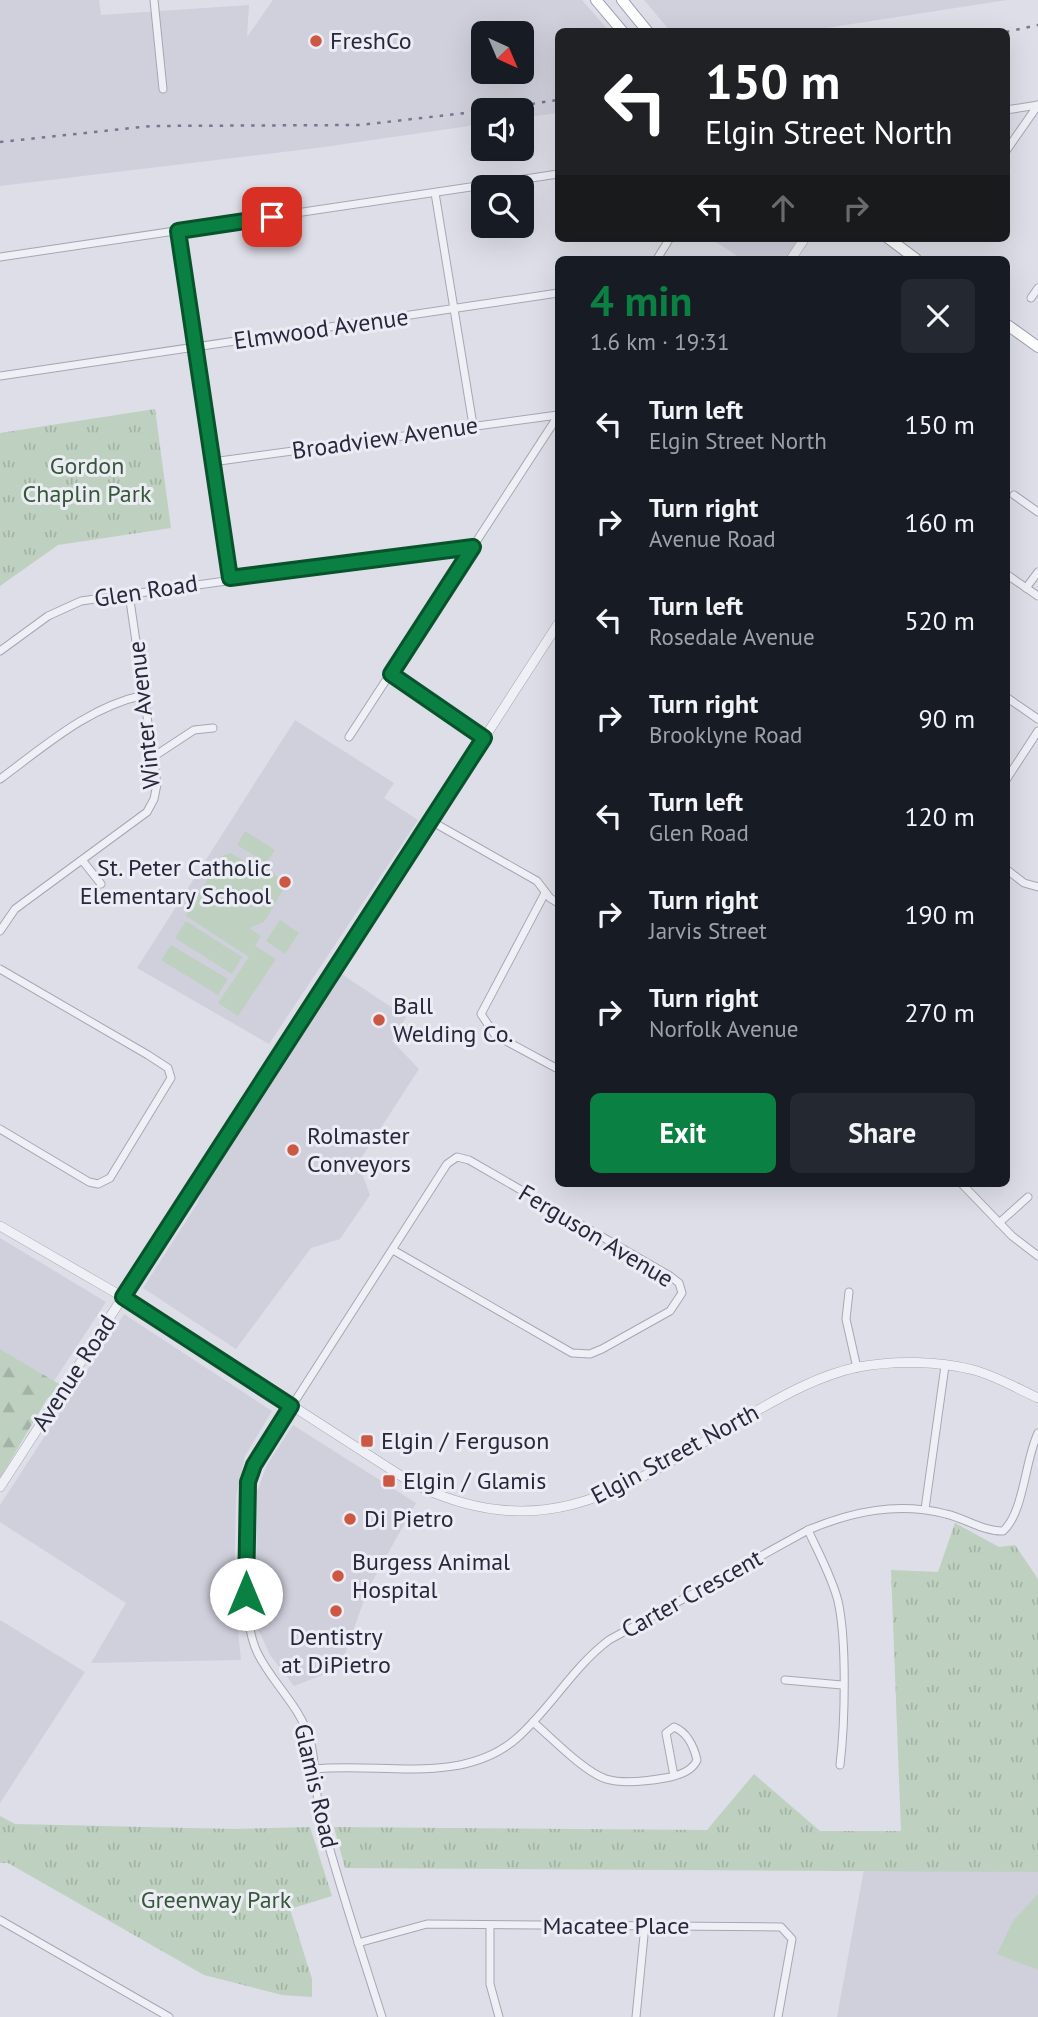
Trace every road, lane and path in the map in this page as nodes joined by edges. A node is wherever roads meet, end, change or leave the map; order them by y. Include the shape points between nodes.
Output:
1 (154, 0) edge
2 (596, 0) edge
3 (622, 0) edge
4 (620, 28) edge
5 (645, 28) edge
6 (163, 89) dead end
7 (1038, 106) edge
8 (1010, 110) edge
9 (1010, 145) edge
10 (555, 174) edge
11 (435, 193) junction
12 (178, 231) junction
13 (893, 242) edge
14 (912, 256) edge
15 (0, 257) edge
16 (1038, 288) edge
17 (555, 293) edge
18 (1031, 298) dead end
19 (455, 309) junction
20 (1010, 327) edge
21 (196, 347) junction
22 (1038, 347) edge
23 (0, 376) edge
24 (555, 416) edge
25 (555, 421) edge
26 (473, 425) junction
27 (212, 461) junction
28 (1014, 495) dead end
29 (1038, 512) edge
30 (473, 547) junction
31 (1038, 572) edge
32 (1010, 577) edge
33 (230, 578) junction
34 (1026, 588) junction
35 (129, 593) junction
36 (1038, 596) edge
37 (555, 629) edge
38 (0, 651) edge
39 (391, 674) junction
40 (144, 695) junction
41 (1010, 700) edge
42 (1038, 719) edge
43 (213, 728) dead end
44 (1038, 731) edge
45 (349, 737) dead end
46 (484, 738) junction
47 (153, 757) junction
48 (1010, 774) edge
49 (0, 779) edge
50 (431, 821) junction
51 (82, 860) junction
52 (1010, 872) edge
53 (101, 884) dead end
54 (1038, 887) edge
55 (545, 893) junction
56 (555, 901) edge
57 (0, 931) edge
58 (0, 969) edge
59 (555, 1067) edge
60 (0, 1129) edge
61 (965, 1187) edge
62 (1028, 1197) dead end
63 (999, 1223) junction
64 (0, 1226) edge
65 (393, 1251) junction
66 (1038, 1256) edge
67 (849, 1292) dead end
68 (123, 1297) junction
69 (944, 1366) junction
70 (857, 1368) junction
71 (1038, 1398) edge
72 (291, 1406) junction
73 (1038, 1433) edge
74 (0, 1487) edge
75 (925, 1509) junction
76 (808, 1530) junction
77 (785, 1680) dead end
78 (842, 1685) junction
79 (533, 1722) junction
80 (840, 1765) dead end
81 (314, 1769) junction
82 (674, 1776) junction
83 (0, 1920) edge
84 (645, 1925) junction
85 (490, 1926) junction
86 (358, 1942) junction
87 (169, 2017) edge
88 (382, 2017) edge
89 (499, 2017) edge
90 (636, 2017) edge
91 (778, 2017) edge

1 - 6 street
2 - 4 main road
3 - 5 main road
7 - 8 street
7 - 9 street
10 - 11 street
11 - 12 street
11 - 19 street
12 - 15 street
12 - 21 street
13 - 14 main road
16 - 18 street
17 - 19 street, Elmwood Avenue
19 - 21 street, Elmwood Avenue
19 - 26 street
20 - 22 main road
21 - 23 street, Elmwood Avenue
21 - 27 street
24 - 26 street, Broadview Avenue
25 - 30 street
26 - 27 street, Broadview Avenue
27 - 33 street
28 - 29 street
30 - 33 street, Glen Road
30 - 39 street
31 - 34 street
32 - 34 street
33 - 35 street, Glen Road
34 - 36 street
35 - 38 street, Glen Road via 65,606
35 - 40 street, Winter Avenue
37 - 46 street, Avenue Road
39 - 45 street
39 - 46 street
40 - 47 street, Winter Avenue
40 - 49 street via 92,713
41 - 42 street
43 - 47 street via 194,730
44 - 48 street
46 - 50 street, Avenue Road
47 - 51 street, Winter Avenue via 157,784 147,812
50 - 55 street via 537,881
50 - 68 street, Avenue Road
51 - 53 street
51 - 57 street, Winter Avenue via 15,909
52 - 54 street
55 - 56 street
55 - 59 street via 481,1014 495,1035
58 - 60 street via 148,1055 168,1068 171,1078 110,1178 98,1184
61 - 63 street
62 - 63 street
63 - 66 street
64 - 68 street, Elgin Street North
65 - 65 street, Ferguson Avenue via 447,1164 457,1157 670,1276 682,1293 670,1311 601,1349 572,1353
65 - 72 street, Ferguson Avenue
67 - 70 street via 845,1319
68 - 72 street, Elgin Street North
68 - 74 street, Avenue Road
69 - 70 street, Elgin Street North via 901,1363
69 - 71 street, Elgin Street North via 976,1371
69 - 75 street
70 - 72 street, Elgin Street North via 778,1399 616,1491 565,1508 530,1513 470,1506 432,1493
72 - 81 street, Glamis Road via 248,1482 246,1614 264,1665 302,1718
73 - 75 street, Carter Crescent via 1011,1524 1003,1531
75 - 76 street, Carter Crescent via 860,1512
76 - 78 street via 837,1598
76 - 79 street, Carter Crescent via 609,1640 581,1663
77 - 78 street
78 - 80 street
79 - 81 street, Carter Crescent via 492,1754 453,1767
79 - 82 street via 605,1779
81 - 86 street, Glamis Road via 321,1817
82 - 82 street via 665,1740 674,1727 684,1732 697,1760
83 - 87 street
84 - 85 street, Macatee Place
84 - 90 street
84 - 91 street, Macatee Place via 781,1927 792,1939
85 - 86 street, Macatee Place via 427,1924
85 - 89 street via 489,1984
86 - 88 street, Glamis Road

